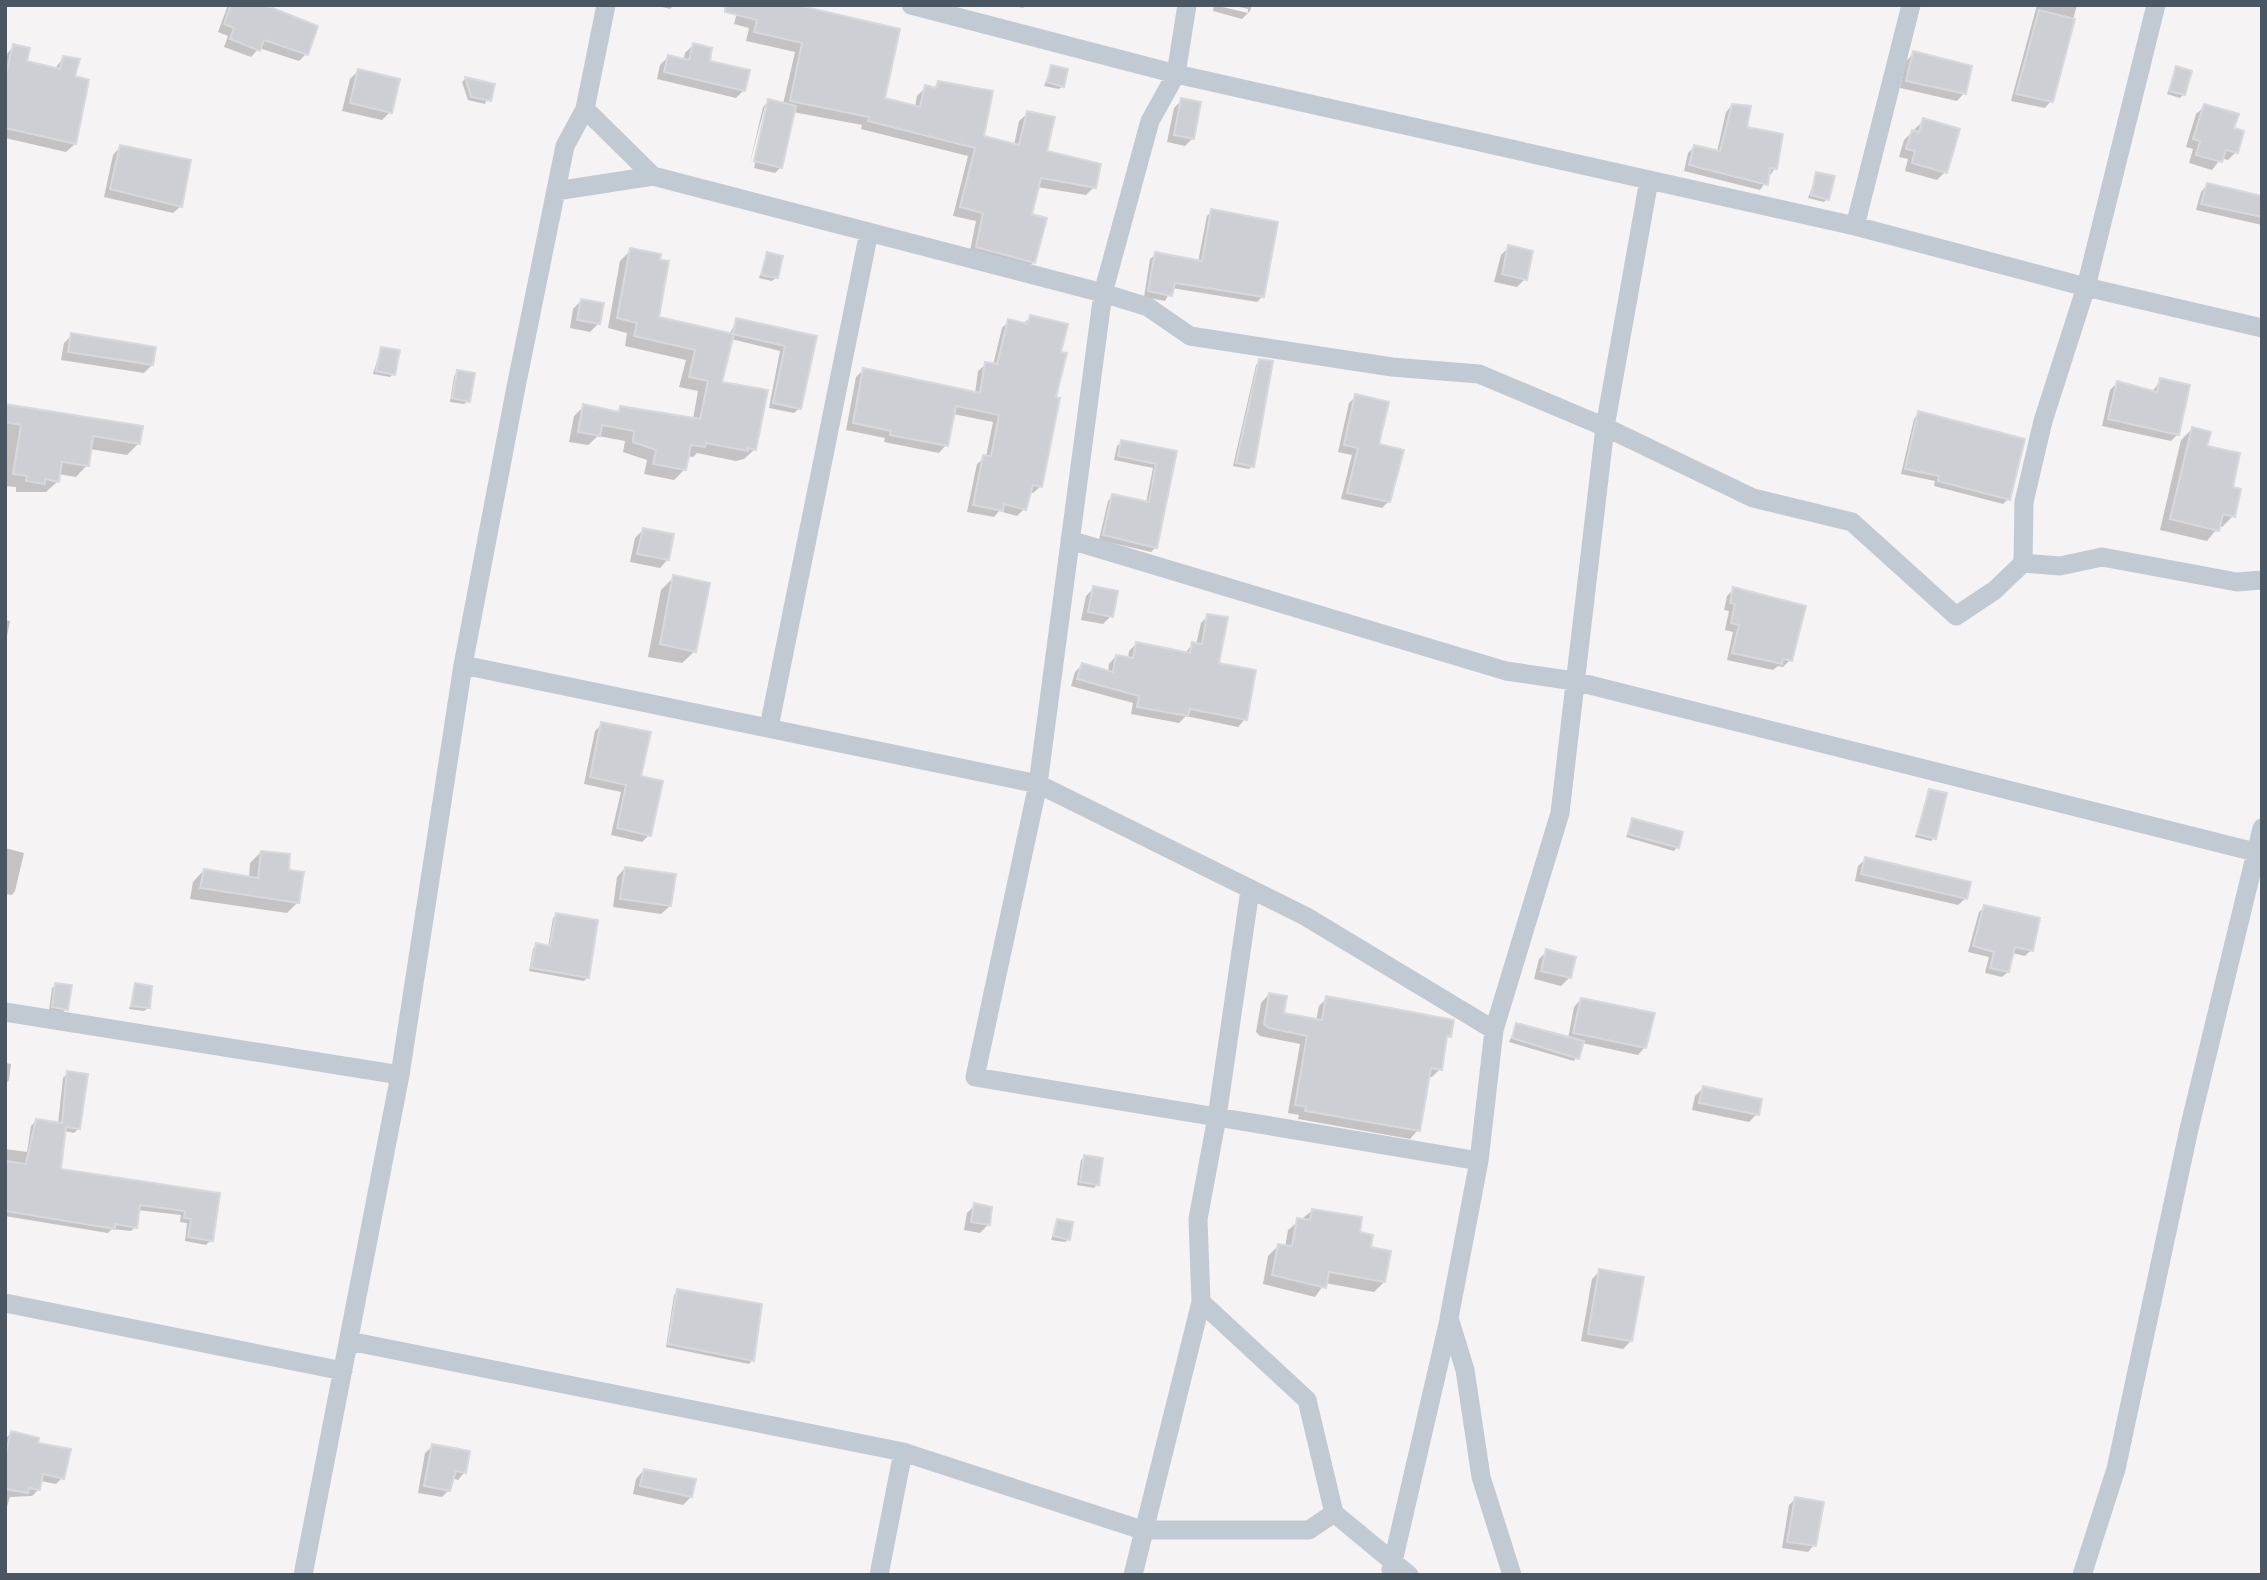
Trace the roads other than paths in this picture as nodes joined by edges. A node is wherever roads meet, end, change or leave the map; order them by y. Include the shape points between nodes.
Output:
1 (606, 5) edge
2 (911, 5) edge
3 (1187, 5) edge
4 (1911, 5) edge
5 (2156, 5) edge
6 (1176, 74) junction
7 (585, 109) junction
8 (653, 176) junction
9 (1649, 180) junction
10 (556, 191) junction
11 (1855, 226) junction
12 (869, 232) junction
13 (2086, 287) junction
14 (1103, 293) junction
15 (2262, 328) edge
16 (1605, 427) junction
17 (1070, 540) junction
18 (2023, 563) junction
19 (2262, 580) edge
20 (463, 665) junction
21 (1574, 681) junction
22 (769, 727) junction
23 (1038, 784) junction
24 (2262, 828) edge
25 (2255, 852) junction
26 (1251, 890) junction
27 (5, 1012) edge
28 (1494, 1030) junction
29 (400, 1075) junction
30 (1217, 1117) junction
31 (1479, 1161) junction
32 (1201, 1302) junction
33 (5, 1303) edge
34 (1449, 1318) junction
35 (349, 1341) junction
36 (343, 1371) junction
37 (903, 1452) junction
38 (1334, 1513) junction
39 (1142, 1530) junction
40 (1392, 1568) edge
41 (303, 1575) edge
42 (879, 1575) edge
43 (1133, 1575) edge
44 (1409, 1575) edge
45 (1512, 1575) edge
46 (2082, 1575) edge

1 - 7 street
2 - 6 street
3 - 6 street
4 - 11 street
5 - 13 street
6 - 9 street
6 - 14 street via 1150,121
7 - 8 street
7 - 10 street via 565,146
8 - 10 street
8 - 12 street
9 - 11 street
9 - 16 street
10 - 20 street
11 - 13 street
12 - 14 street
12 - 22 street
13 - 15 street
13 - 18 street via 2043,421 2024,502
14 - 16 street via 1148,307 1190,336 1392,367 1479,374
14 - 17 street
16 - 18 street via 1753,498 1852,522 1956,616 1995,590
16 - 21 street
17 - 21 street via 1506,671
17 - 23 street
18 - 19 street via 2060,566 2102,557 2237,582
20 - 22 street
20 - 29 street
21 - 25 street
21 - 28 street via 1559,813
22 - 23 street
23 - 26 street
23 - 30 street via 975,1077
24 - 25 street
25 - 46 street via 2189,1129 2116,1469
26 - 28 street via 1305,916
26 - 30 street
27 - 29 street
28 - 31 street
29 - 35 street
30 - 31 street
30 - 32 street via 1198,1219
31 - 34 street
32 - 38 street via 1307,1400
32 - 39 street
33 - 36 street
34 - 40 street
34 - 45 street via 1465,1370 1481,1477
35 - 36 street
35 - 37 street
36 - 41 street
37 - 39 street
37 - 42 street
38 - 39 street via 1309,1530
38 - 40 street
39 - 43 street
40 - 44 street

